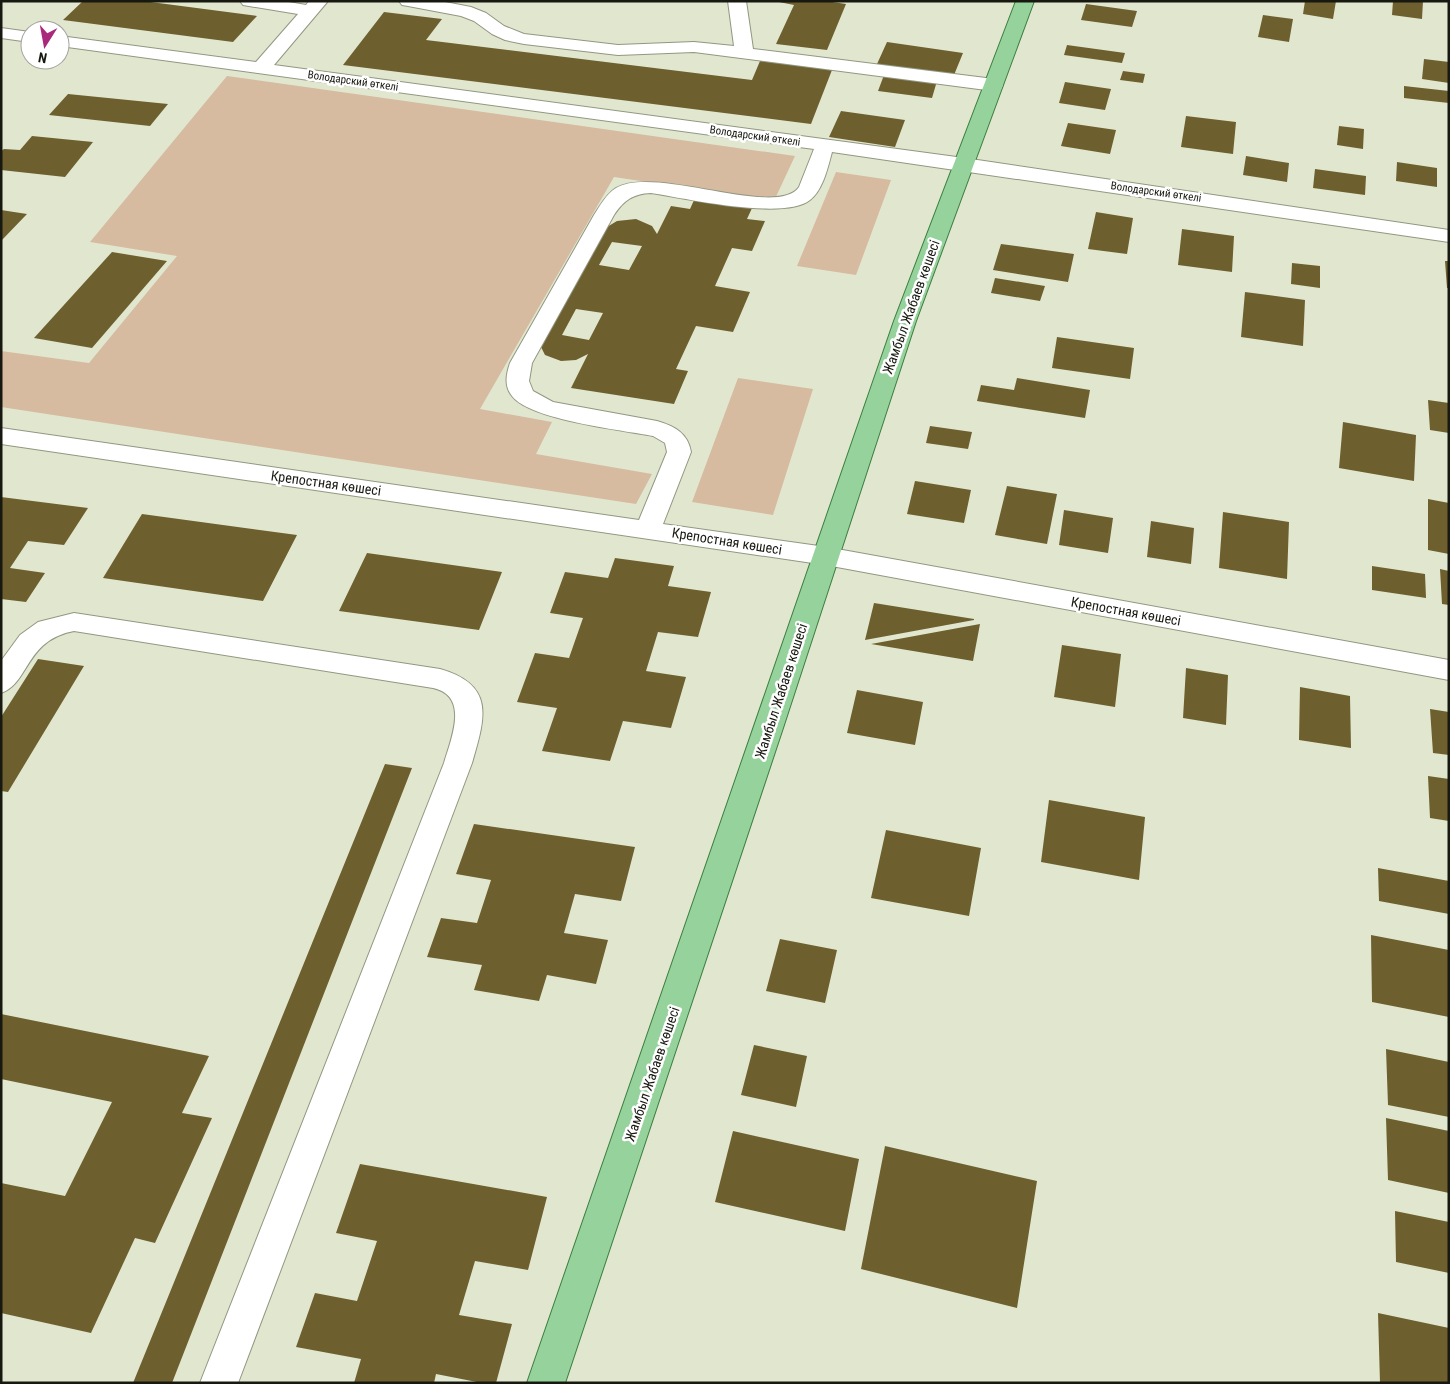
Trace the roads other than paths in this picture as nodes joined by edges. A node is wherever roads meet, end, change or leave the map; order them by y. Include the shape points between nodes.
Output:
1 (249, 1) edge
2 (408, 1) edge
3 (737, 1) edge
4 (1024, 1) edge
5 (315, 6) edge
6 (1, 33) edge
7 (20, 36) edge
8 (70, 42) edge
9 (744, 53) junction
10 (261, 68) junction
11 (994, 85) junction
12 (825, 145) junction
13 (964, 164) junction
14 (1449, 236) edge
15 (1, 436) edge
16 (648, 529) junction
17 (826, 556) junction
18 (1449, 670) edge
19 (1, 683) edge
20 (219, 1383) edge
21 (546, 1383) edge

1 - 5 street
2 - 9 street via 466,10 498,30 524,39 618,50 694,47
3 - 9 street
4 - 11 main road, Жамбыл Жабаев көшесі
5 - 10 street
6 - 7 street
8 - 10 street, Володарский өткелі
9 - 11 street
10 - 12 street, Володарский өткелі
11 - 13 main road, Жамбыл Жабаев көшесі
12 - 13 street, Володарский өткелі
12 - 16 street via 804,196 795,201 766,203 651,187 638,187 619,194 608,207 521,363 516,378 518,390 530,400 547,408 657,428 675,439 679,452
13 - 14 street, Володарский өткелі
13 - 17 main road, Жамбыл Жабаев көшесі via 905,321
15 - 16 street, Крепостная көшесі
16 - 17 street, Крепостная көшесі
17 - 18 street, Крепостная көшесі
17 - 21 main road, Жамбыл Жабаев көшесі
19 - 20 street via 39,632 50,626 74,622 423,676 449,682 459,688 470,703 458,763

